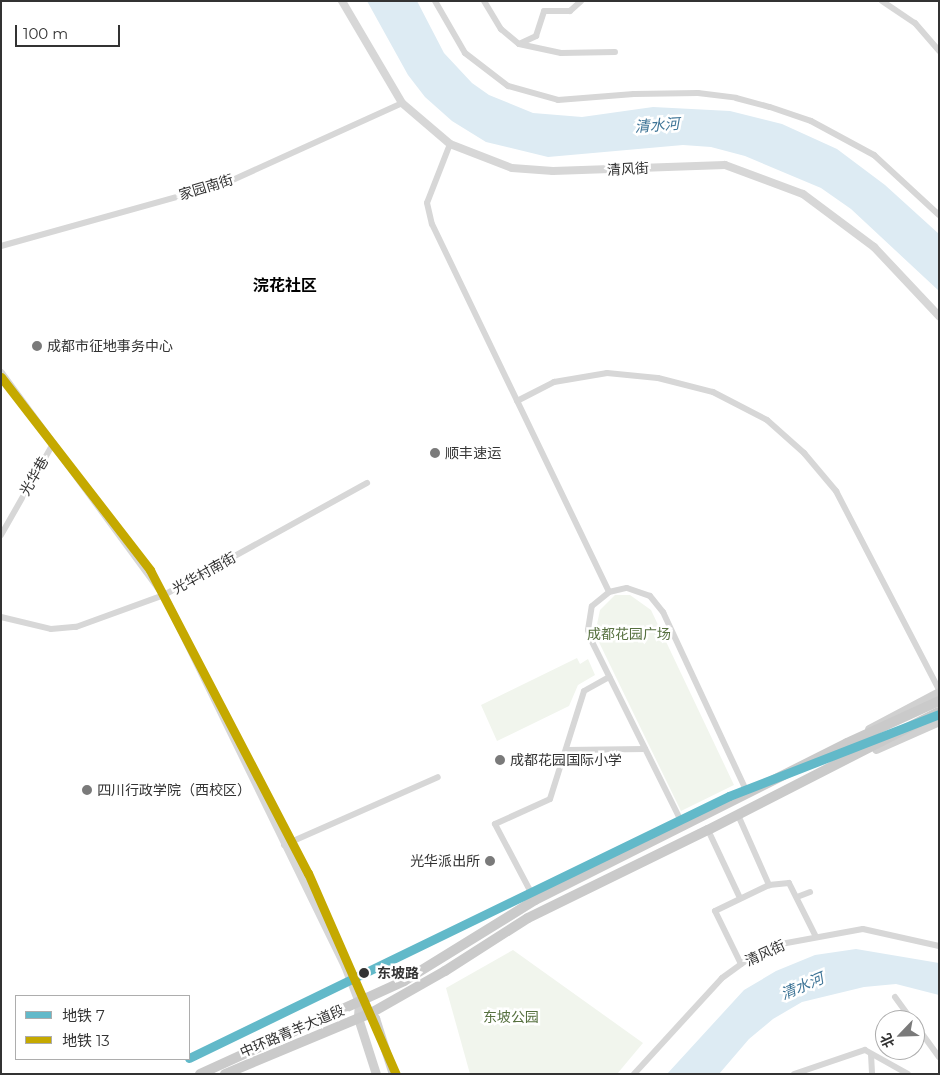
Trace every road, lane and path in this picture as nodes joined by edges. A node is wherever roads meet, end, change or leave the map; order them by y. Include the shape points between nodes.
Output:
1 (342, 1) edge
2 (435, 1) edge
3 (484, 1) edge
4 (581, 1) edge
5 (882, 1) edge
6 (536, 36) junction
7 (519, 44) junction
8 (542, 51) junction
9 (939, 51) edge
10 (615, 52) dead end
11 (402, 103) junction
12 (450, 144) junction
13 (939, 215) edge
14 (1, 246) edge
15 (939, 316) edge
16 (1, 374) edge
17 (517, 401) junction
18 (53, 444) junction
19 (367, 483) dead end
20 (1, 535) edge
21 (609, 592) junction
22 (164, 595) junction
23 (1, 617) edge
24 (609, 677) junction
25 (939, 691) edge
26 (939, 702) edge
27 (939, 712) edge
28 (939, 721) edge
29 (896, 727) junction
30 (847, 743) junction
31 (645, 749) junction
32 (566, 750) junction
33 (852, 758) junction
34 (438, 777) dead end
35 (748, 794) junction
36 (738, 815) junction
37 (684, 827) junction
38 (708, 830) junction
39 (284, 845) junction
40 (768, 885) junction
41 (810, 892) dead end
42 (797, 897) junction
43 (740, 898) junction
44 (535, 900) junction
45 (816, 936) junction
46 (939, 946) edge
47 (741, 964) junction
48 (895, 997) dead end
49 (359, 1002) junction
50 (905, 1010) edge
51 (371, 1012) junction
52 (358, 1018) junction
53 (925, 1037) edge
54 (871, 1054) junction
55 (939, 1056) edge
56 (200, 1074) edge
57 (225, 1074) edge
58 (376, 1074) edge
59 (393, 1074) edge
60 (634, 1074) edge
61 (794, 1074) edge
62 (872, 1074) edge
63 (908, 1074) edge

1 - 11 street, 清风街
2 - 13 street via 465,53 508,86 558,100 698,93 770,107 811,121 866,150
3 - 7 street via 501,30
4 - 6 street via 570,11 544,11
5 - 9 street via 915,23
6 - 7 street
6 - 8 street via 536,43
7 - 8 street
8 - 10 street
11 - 12 street, 清风街
11 - 14 street, 家园南街 via 226,183
12 - 15 street, 清风街 via 512,168 553,171 725,165 803,194 874,248
12 - 17 street via 427,203 428,213
16 - 18 street
17 - 21 street
17 - 25 street via 554,382 607,373 658,378 713,392 767,420 804,453 836,492
18 - 20 street, 光华巷
18 - 22 street
19 - 22 street, 光华村南街
21 - 24 street via 592,606 588,630
21 - 35 street via 627,588 650,596 663,612
22 - 23 street, 光华村南街 via 76,627 50,629
22 - 39 street
24 - 31 street
24 - 32 street via 584,691
25 - 30 main road
26 - 29 main road
27 - 29 main road
28 - 33 main road
29 - 30 main road, 中环路青羊大道段
29 - 33 main road, 中环路青羊大道段
30 - 35 main road, 中环路青羊大道段
31 - 32 street
31 - 37 street
32 - 44 street via 550,799 495,824
33 - 36 main road, 中环路青羊大道段
34 - 39 street
35 - 37 main road, 中环路青羊大道段
36 - 38 main road, 中环路青羊大道段
36 - 40 street
37 - 44 main road, 中环路青羊大道段
38 - 43 street
38 - 51 main road, 中环路青羊大道段 via 528,918 446,971
39 - 49 street via 345,966
40 - 42 street via 789,883
40 - 43 street
41 - 42 street
42 - 45 street
43 - 47 street via 715,911
44 - 49 main road, 中环路青羊大道段 via 404,980
45 - 46 street, 清风街 via 863,929
45 - 47 street, 清风街 via 781,944
47 - 60 street, 清风街 via 722,978
48 - 50 street
49 - 51 main road
49 - 52 main road
49 - 56 main road, 中环路青羊大道段
51 - 52 main road, 中环路青羊大道段
51 - 59 main road
52 - 57 main road, 中环路青羊大道段
52 - 58 main road
53 - 55 street
54 - 61 street via 865,1050
54 - 62 street
54 - 63 street

